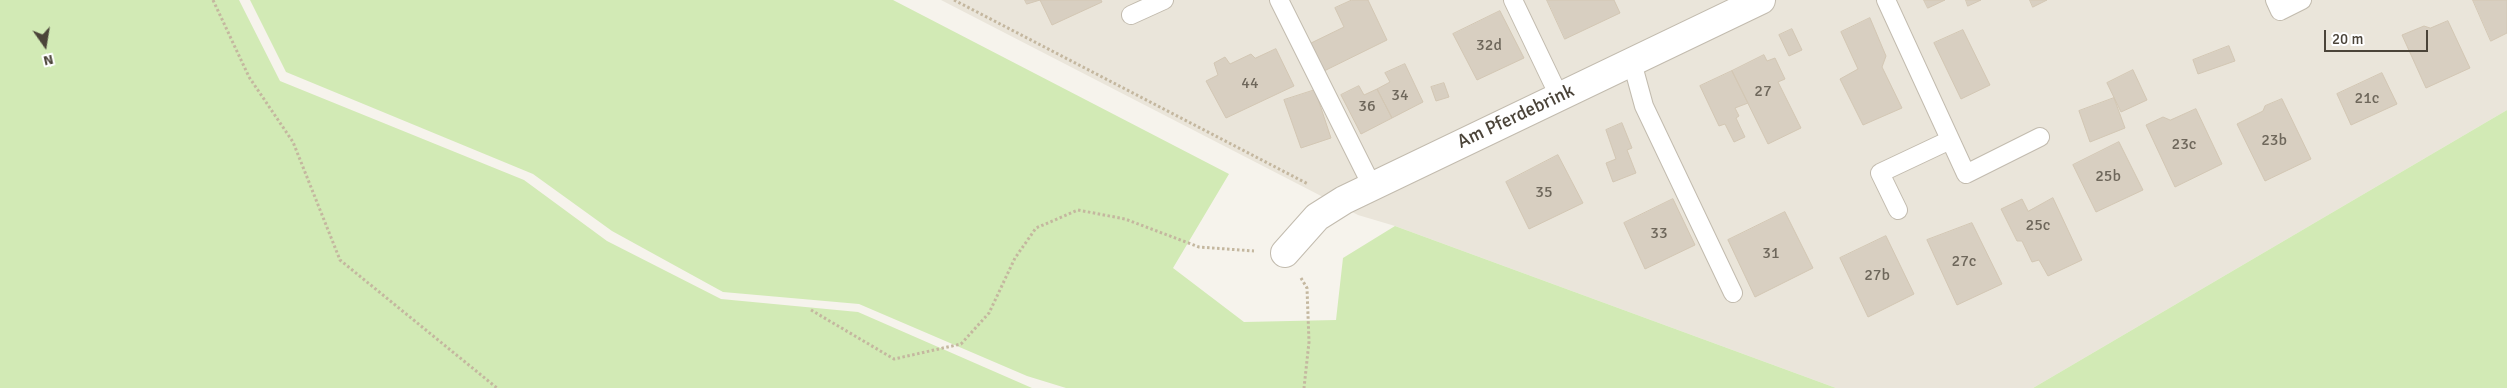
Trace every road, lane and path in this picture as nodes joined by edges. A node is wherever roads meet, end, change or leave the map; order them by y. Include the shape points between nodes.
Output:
1 (213, 0) edge
2 (954, 0) edge
3 (1164, 0) edge
4 (1279, 0) edge
5 (1514, 0) edge
6 (1762, 0) edge
7 (1886, 0) edge
8 (2275, 0) edge
9 (2302, 0) edge
10 (1131, 16) dead end
11 (1632, 62) junction
12 (1560, 96) junction
13 (2040, 137) dead end
14 (1950, 140) junction
15 (1372, 186) junction
16 (1344, 200) junction
17 (1898, 210) dead end
18 (1285, 253) junction
19 (1733, 293) dead end
20 (810, 310) dead end
21 (497, 388) edge
22 (1304, 388) edge

1 - 21 path via 249,77 293,142 340,260
2 - 16 path
3 - 10 lane
4 - 15 lane
5 - 12 lane
6 - 11 street, Am Pferdebrink
7 - 14 lane
8 - 9 lane via 2280,11
11 - 12 street, Am Pferdebrink
11 - 19 lane via 1644,106
12 - 15 street, Am Pferdebrink
13 - 14 lane via 1966,174
14 - 17 lane via 1880,173
15 - 16 street, Am Pferdebrink
16 - 18 street, Am Pferdebrink via 1317,217
18 - 20 path via 1199,247 1125,218 1078,210 1036,228 1015,258 989,313 962,344 894,359
18 - 22 path via 1307,288 1309,342

